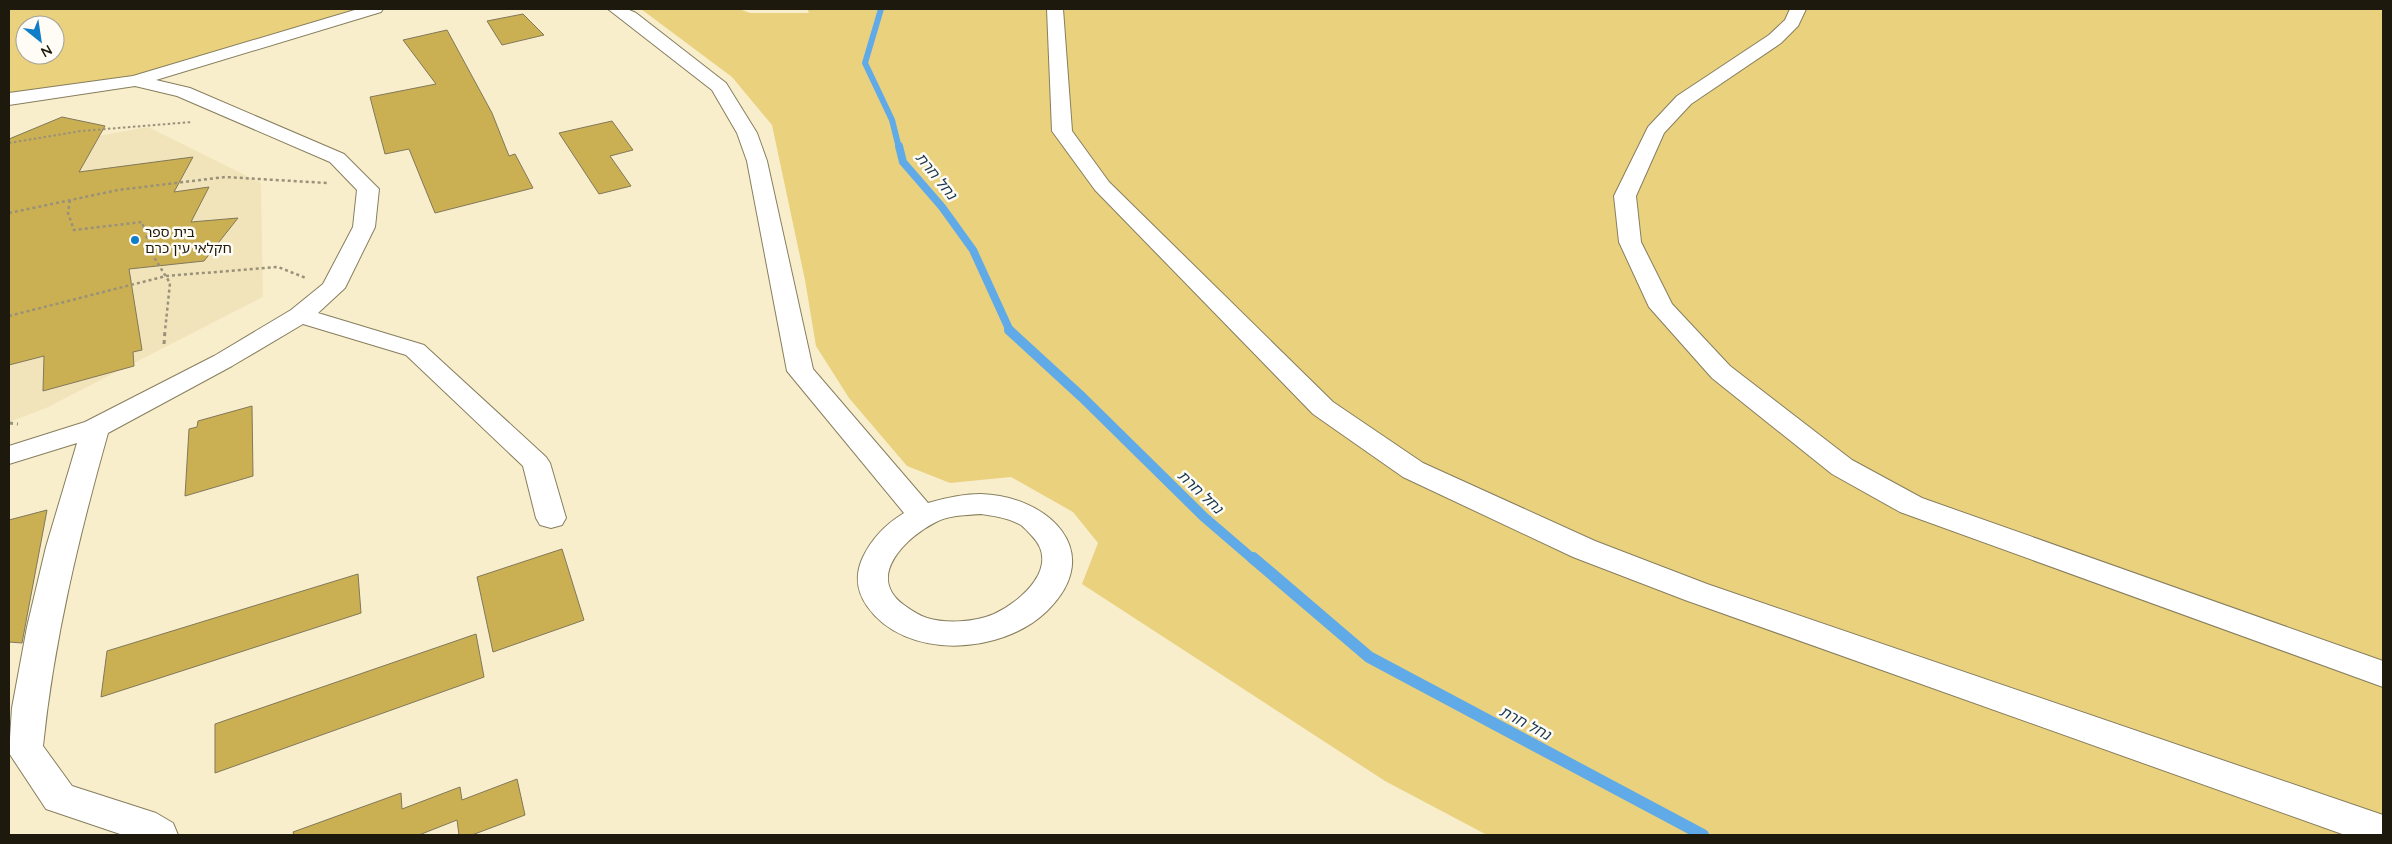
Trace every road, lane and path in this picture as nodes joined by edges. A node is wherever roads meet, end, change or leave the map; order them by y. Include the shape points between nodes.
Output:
1 (375, 9) edge
2 (616, 9) edge
3 (1056, 9) edge
4 (1798, 9) edge
5 (135, 81) junction
6 (9, 99) edge
7 (244, 118) junction
8 (9, 143) edge
9 (298, 183) dead end
10 (70, 200) junction
11 (9, 213) edge
12 (166, 276) junction
13 (333, 288) junction
14 (300, 315) junction
15 (9, 316) edge
16 (164, 344) dead end
17 (95, 428) junction
18 (9, 455) edge
19 (923, 516) junction
20 (551, 518) dead end
21 (2383, 674) edge
22 (2383, 832) edge
23 (159, 835) edge

1 - 5 street
2 - 19 street via 719,87 747,133 757,161 800,371
3 - 22 street via 1062,131 1102,186 1323,408 1413,470 1584,549 1696,592
4 - 21 street via 1792,22 1775,39 1684,100 1655,131 1625,196 1630,242 1661,307 1721,372 1791,429 1842,467 1911,505
5 - 6 street
5 - 7 street via 183,92
7 - 8 path via 81,131
7 - 13 street via 337,158 368,189 364,227
9 - 10 path via 226,178 118,190
10 - 11 path
10 - 12 path via 68,213 74,230 142,222 152,254
12 - 13 path via 278,267
12 - 15 path
12 - 16 path via 170,283
13 - 14 street
14 - 17 street via 223,361
14 - 20 street via 415,350 536,463
17 - 18 street
17 - 23 street via 53,584 31,690 25,749 59,798 142,825
19 - 19 street via 898,531 880,550 872,573 874,594 889,613 913,627 944,633 978,631 1008,621 1034,604 1051,583 1058,560 1053,540 1034,519 1010,509 981,504 950,507

